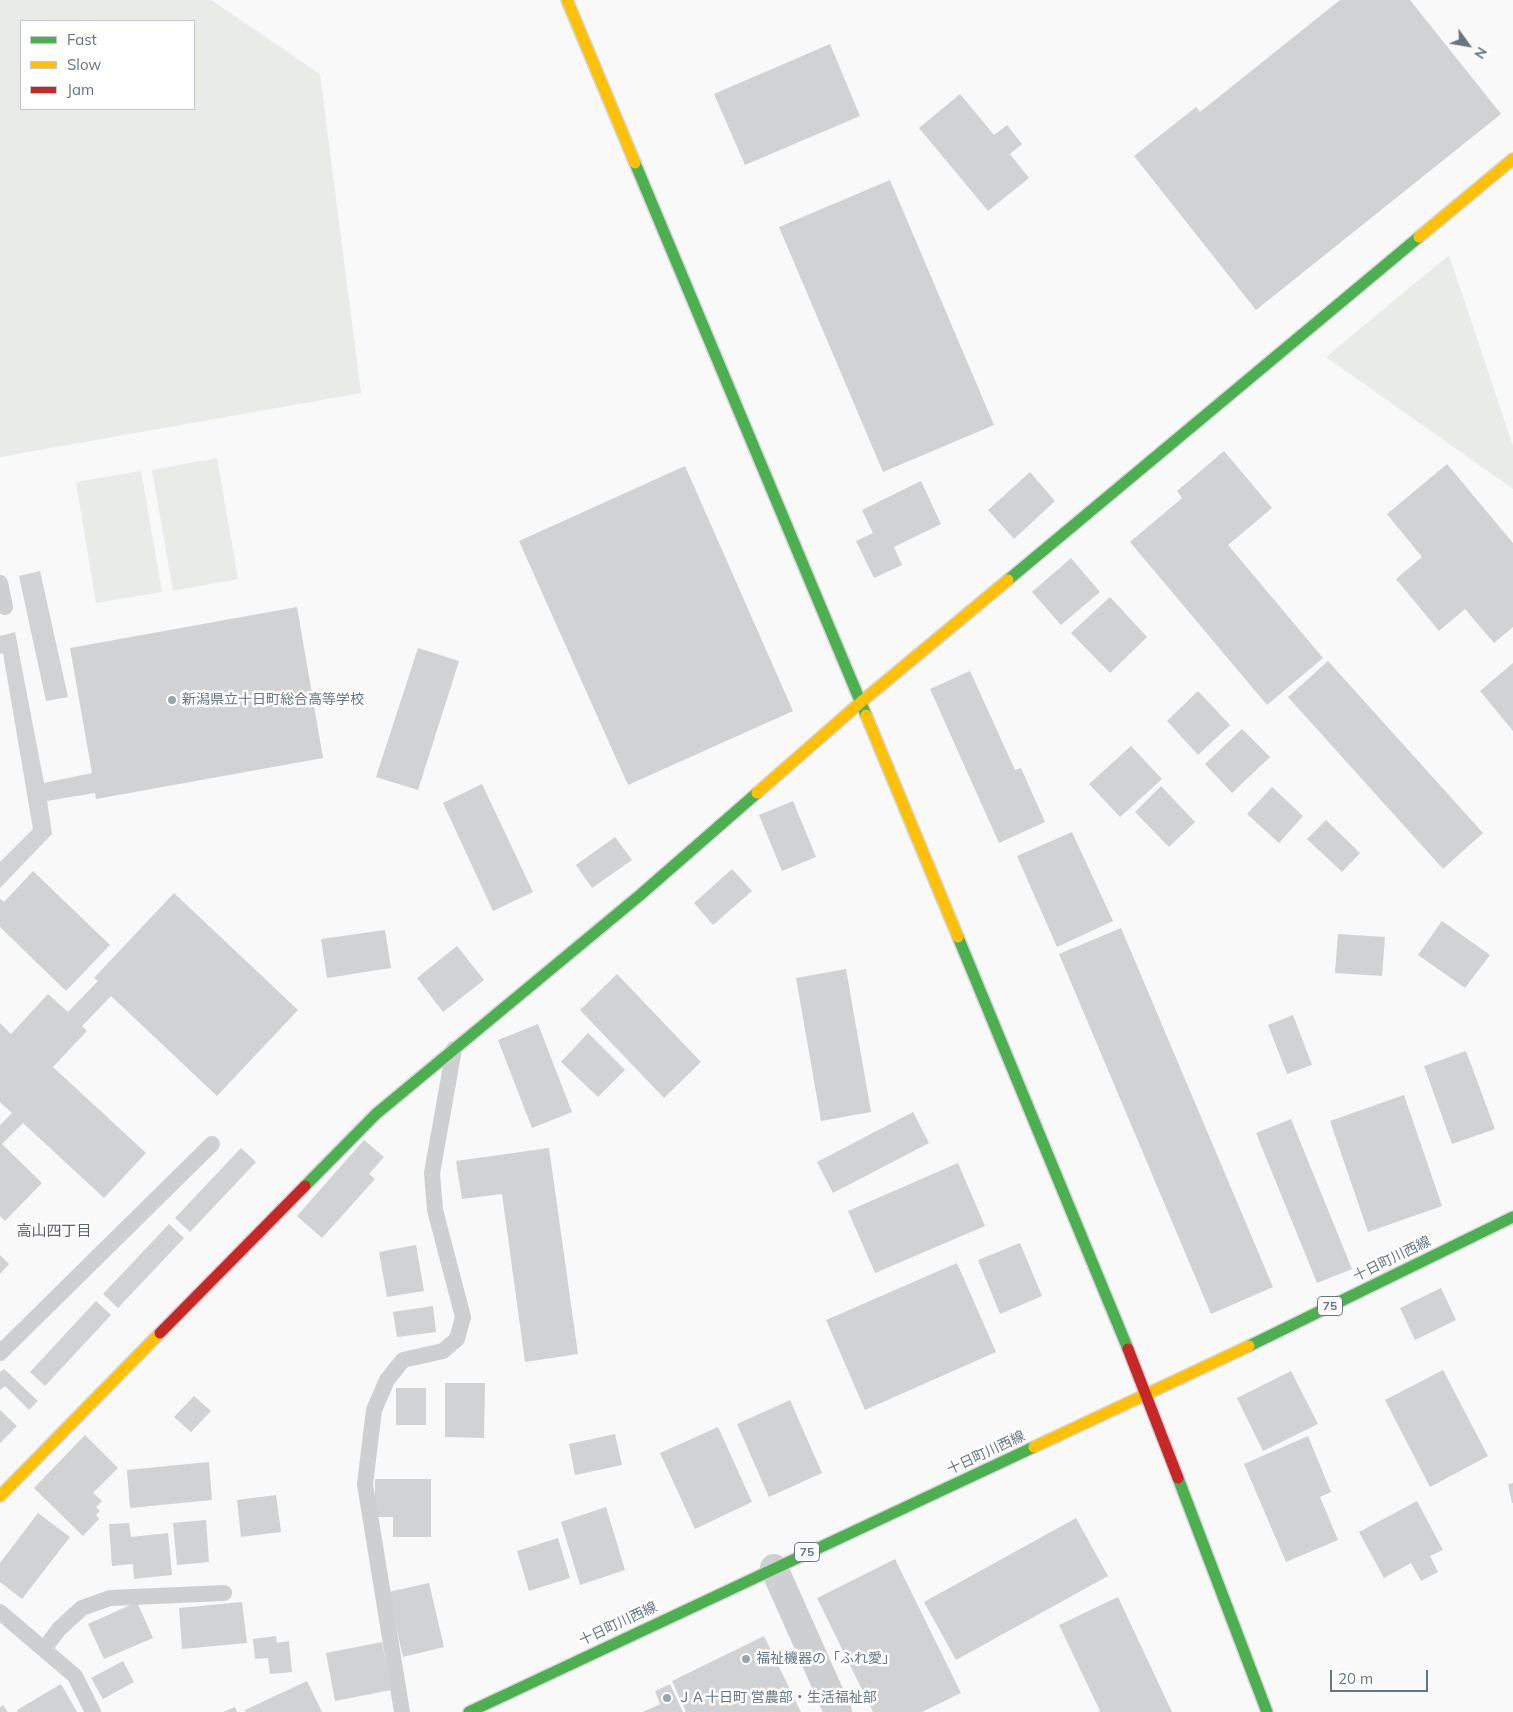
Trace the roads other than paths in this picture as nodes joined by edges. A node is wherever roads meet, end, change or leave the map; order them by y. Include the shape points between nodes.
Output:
1 (567, 0) edge
2 (1513, 159) edge
3 (0, 583) edge
4 (5, 607) dead end
5 (861, 702) junction
6 (454, 1049) junction
7 (212, 1144) dead end
8 (1513, 1217) edge
9 (0, 1353) edge
10 (1147, 1395) junction
11 (0, 1496) edge
12 (774, 1568) junction
13 (224, 1593) dead end
14 (0, 1612) edge
15 (44, 1649) junction
16 (93, 1712) edge
17 (402, 1712) edge
18 (469, 1712) edge
19 (838, 1712) edge
20 (1267, 1712) edge

1 - 5 street
2 - 5 street
3 - 4 lane
5 - 6 street via 639,896
5 - 10 street
6 - 11 street via 376,1114
6 - 17 lane via 432,1173 434,1210 463,1317 457,1339 442,1351 403,1360 387,1380 374,1410 365,1484
7 - 9 lane
8 - 10 street, 十日町川西線 / 75
10 - 12 street, 十日町川西線 / 75
10 - 20 street
12 - 18 street, 十日町川西線 / 75
12 - 19 street
13 - 15 lane via 110,1598 82,1608 59,1629
14 - 15 lane
15 - 16 lane via 75,1676

